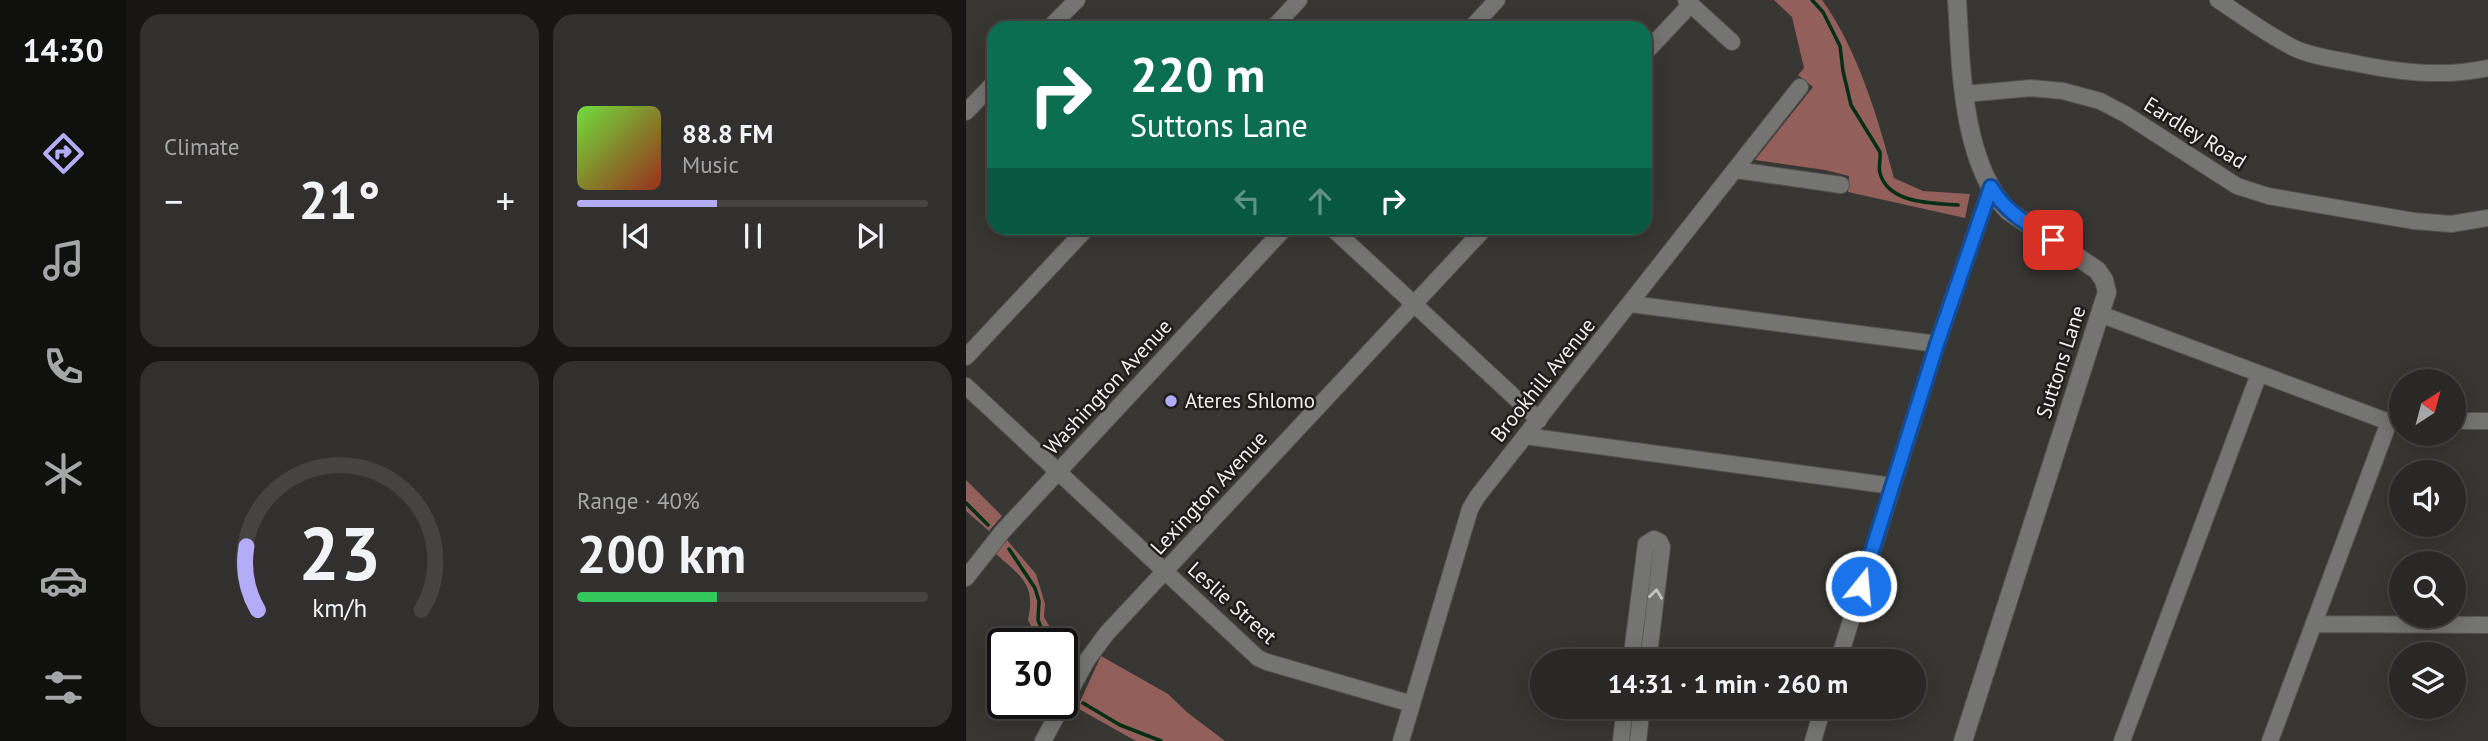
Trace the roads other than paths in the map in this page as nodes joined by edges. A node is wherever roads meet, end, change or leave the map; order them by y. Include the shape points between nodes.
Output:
1 (1077, 0) edge
2 (1299, 0) edge
3 (1497, 0) edge
4 (1958, 0) edge
5 (2218, 0) edge
6 (1688, 2) edge
7 (1056, 21) edge
8 (1280, 21) edge
9 (1478, 21) edge
10 (1732, 42) dead end
11 (1652, 45) edge
12 (2488, 68) edge
13 (1800, 87) dead end
14 (987, 90) edge
15 (1965, 94) junction
16 (966, 112) edge
17 (1736, 170) junction
18 (1841, 185) dead end
19 (1991, 187) junction
20 (2488, 218) edge
21 (1080, 235) edge
22 (1278, 235) edge
23 (1340, 235) edge
24 (1478, 235) edge
25 (1414, 304) junction
26 (1631, 304) junction
27 (2100, 314) junction
28 (1937, 344) junction
29 (966, 356) edge
30 (2259, 374) junction
31 (966, 386) edge
32 (1539, 420) junction
33 (2389, 420) edge
34 (2466, 421) edge
35 (2488, 421) edge
36 (1525, 436) junction
37 (2389, 437) edge
38 (1059, 471) junction
39 (1893, 486) junction
40 (1165, 571) junction
41 (966, 578) edge
42 (2314, 624) junction
43 (2488, 625) edge
44 (1633, 649) edge
45 (1650, 649) edge
46 (1842, 649) edge
47 (1412, 704) junction
48 (1624, 719) edge
49 (1641, 719) edge
50 (1819, 719) edge
51 (1043, 741) edge
52 (1401, 741) edge
53 (1621, 741) edge
54 (1638, 741) edge
55 (1813, 741) edge
56 (1964, 741) edge
57 (2122, 741) edge
58 (2270, 741) edge

1 - 7 street
2 - 8 street
3 - 9 street
4 - 15 street, Suttons Lane
5 - 12 street via 2273,37 2318,56 2417,74
6 - 10 street
6 - 11 street
13 - 17 street, Brookhill Avenue
14 - 16 street
15 - 19 street, Suttons Lane via 1971,132
15 - 20 street, Eardley Road via 2031,88 2100,101 2237,186 2268,196 2414,221
17 - 18 street
17 - 26 street, Brookhill Avenue
19 - 27 street, Suttons Lane via 2008,211 2097,270 2107,292
19 - 28 street
21 - 29 street
22 - 38 street, Washington Avenue
23 - 25 street
24 - 25 street, Lexington Avenue
25 - 32 street
25 - 40 street, Lexington Avenue
26 - 28 street
26 - 32 street, Brookhill Avenue
27 - 30 street
27 - 56 street, Suttons Lane
28 - 39 street
30 - 33 street
30 - 57 street
31 - 38 street, Leslie Street
32 - 36 street, Brookhill Avenue
34 - 35 street
36 - 39 street
36 - 47 street, Brookhill Avenue via 1470,509
37 - 42 street
38 - 40 street, Leslie Street
38 - 41 street, Washington Avenue
39 - 46 street
40 - 47 street, Leslie Street via 1258,658
40 - 51 street, Lexington Avenue via 1096,647
42 - 43 street
42 - 58 street
45 -> 44 street via 1662,547 1654,539 1646,544
47 - 52 street, Brookhill Avenue
48 - 53 street
49 - 54 street
50 - 55 street

